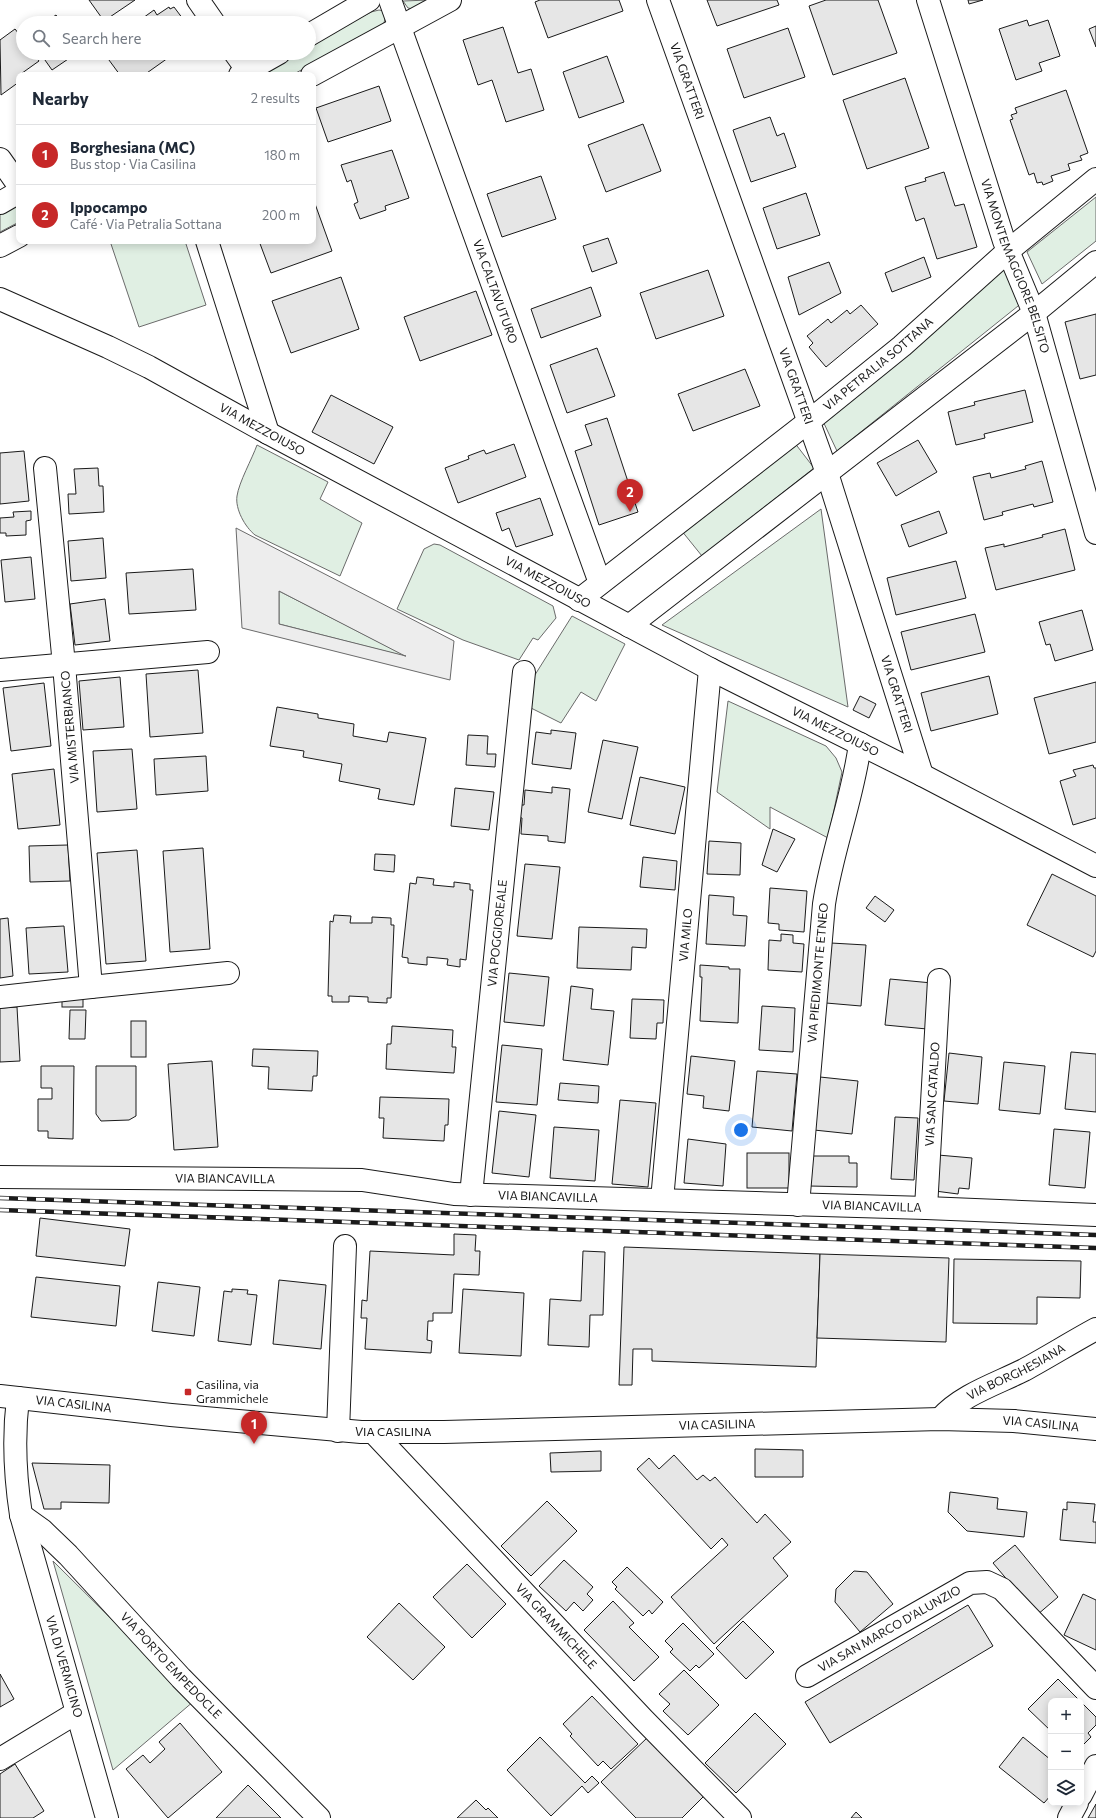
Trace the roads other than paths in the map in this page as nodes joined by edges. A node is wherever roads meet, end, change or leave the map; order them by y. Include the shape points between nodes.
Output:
1 (198, 0) edge
2 (369, 0) edge
3 (390, 0) edge
4 (450, 0) edge
5 (658, 0) edge
6 (928, 0) edge
7 (209, 16) edge
8 (399, 28) junction
9 (316, 31) edge
10 (238, 60) edge
11 (267, 60) edge
12 (244, 72) edge
13 (246, 72) edge
14 (316, 73) edge
15 (0, 160) edge
16 (1096, 178) edge
17 (16, 182) edge
18 (16, 194) edge
19 (0, 203) edge
20 (16, 238) edge
21 (208, 244) edge
22 (0, 246) edge
23 (1008, 250) junction
24 (1096, 262) edge
25 (0, 299) edge
26 (1034, 312) junction
27 (808, 422) junction
28 (268, 433) junction
29 (45, 468) dead end
30 (827, 472) junction
31 (1096, 533) edge
32 (600, 583) junction
33 (579, 600) junction
34 (629, 626) junction
35 (208, 652) dead end
36 (64, 664) junction
37 (710, 669) junction
38 (0, 670) edge
39 (524, 672) dead end
40 (860, 744) junction
41 (922, 775) junction
42 (1096, 866) edge
43 (228, 973) dead end
44 (939, 980) dead end
45 (91, 987) junction
46 (0, 997) edge
47 (0, 1177) edge
48 (471, 1195) junction
49 (662, 1200) junction
50 (798, 1205) junction
51 (926, 1208) junction
52 (1096, 1215) edge
53 (344, 1246) dead end
54 (1096, 1329) edge
55 (9, 1397) edge
56 (940, 1419) junction
57 (1096, 1429) edge
58 (338, 1431) junction
59 (373, 1432) junction
60 (0, 1472) edge
61 (22, 1515) junction
62 (807, 1676) dead end
63 (1096, 1688) edge
64 (76, 1712) junction
65 (0, 1759) edge
66 (1096, 1766) edge
67 (1084, 1789) edge
68 (1075, 1806) edge
69 (107, 1818) edge
70 (319, 1818) edge
71 (740, 1818) edge
72 (1069, 1818) edge

1 - 7 street
2 - 9 street
3 - 8 street, VIA CALTAVUTURO
4 - 8 street
5 - 27 street, VIA GRATTERI
6 - 23 street, VIA MONTEMAGGIORE BELSITO
8 - 14 street
8 - 32 street, VIA CALTAVUTURO
10 - 12 street
11 - 13 street
15 - 17 street
16 - 23 street, VIA PETRALIA SOTTANA
18 - 19 street
20 - 22 street
21 - 28 street
23 - 26 street, VIA MONTEMAGGIORE BELSITO
23 - 27 street, VIA PETRALIA SOTTANA via 902,346
24 - 26 street
25 - 28 street, VIA MEZZOIUSO via 130,358
26 - 30 street
26 - 31 street, VIA MONTEMAGGIORE BELSITO
27 - 30 street, VIA GRATTERI
27 - 32 street, VIA PETRALIA SOTTANA
28 - 33 street, VIA MEZZOIUSO
29 - 36 street, VIA MISTERBIANCO
30 - 34 street
30 - 41 street, VIA GRATTERI
32 - 33 street, VIA PETRALIA SOTTANA
33 - 34 street, VIA MEZZOIUSO
34 - 37 street, VIA MEZZOIUSO
35 - 36 street
36 - 38 street
36 - 45 street, VIA MISTERBIANCO
37 - 40 street, VIA MEZZOIUSO
37 - 49 street, VIA MILO
39 - 48 street, VIA POGGIOREALE
40 - 41 street, VIA MEZZOIUSO
40 - 50 street, VIA PIEDIMONTE ETNEO via 855,778 828,876 824,904
41 - 42 street, VIA MEZZOIUSO
43 - 45 street
44 - 51 street, VIA SAN CATALDO
45 - 46 street
47 - 48 street, VIA BIANCAVILLA via 362,1180
48 - 49 street, VIA BIANCAVILLA
49 - 50 street, VIA BIANCAVILLA
50 - 51 street, VIA BIANCAVILLA
51 - 52 street, VIA BIANCAVILLA
53 - 58 street, VIA CASILINA
54 - 56 street, VIA BORGHESIANA via 960,1401
55 - 58 street, VIA CASILINA
55 - 61 street, VIA DI VERMICINO via 14,1424 15,1468
56 - 57 street, VIA CASILINA via 1020,1422
56 - 59 street, VIA CASILINA
58 - 59 street, VIA CASILINA
59 - 71 street, VIA GRAMMICHELE via 642,1719
60 - 61 street, VIA DI VERMICINO
61 - 64 street, VIA DI VERMICINO
61 - 70 street, VIA PORTO EMPEDOCLE via 51,1537 181,1678
62 - 63 street, VIA SAN MARCO D'ALUNZIO via 970,1582 987,1582 1002,1589
64 - 65 street
64 - 69 street, VIA DI VERMICINO
66 - 67 street
68 - 72 street

